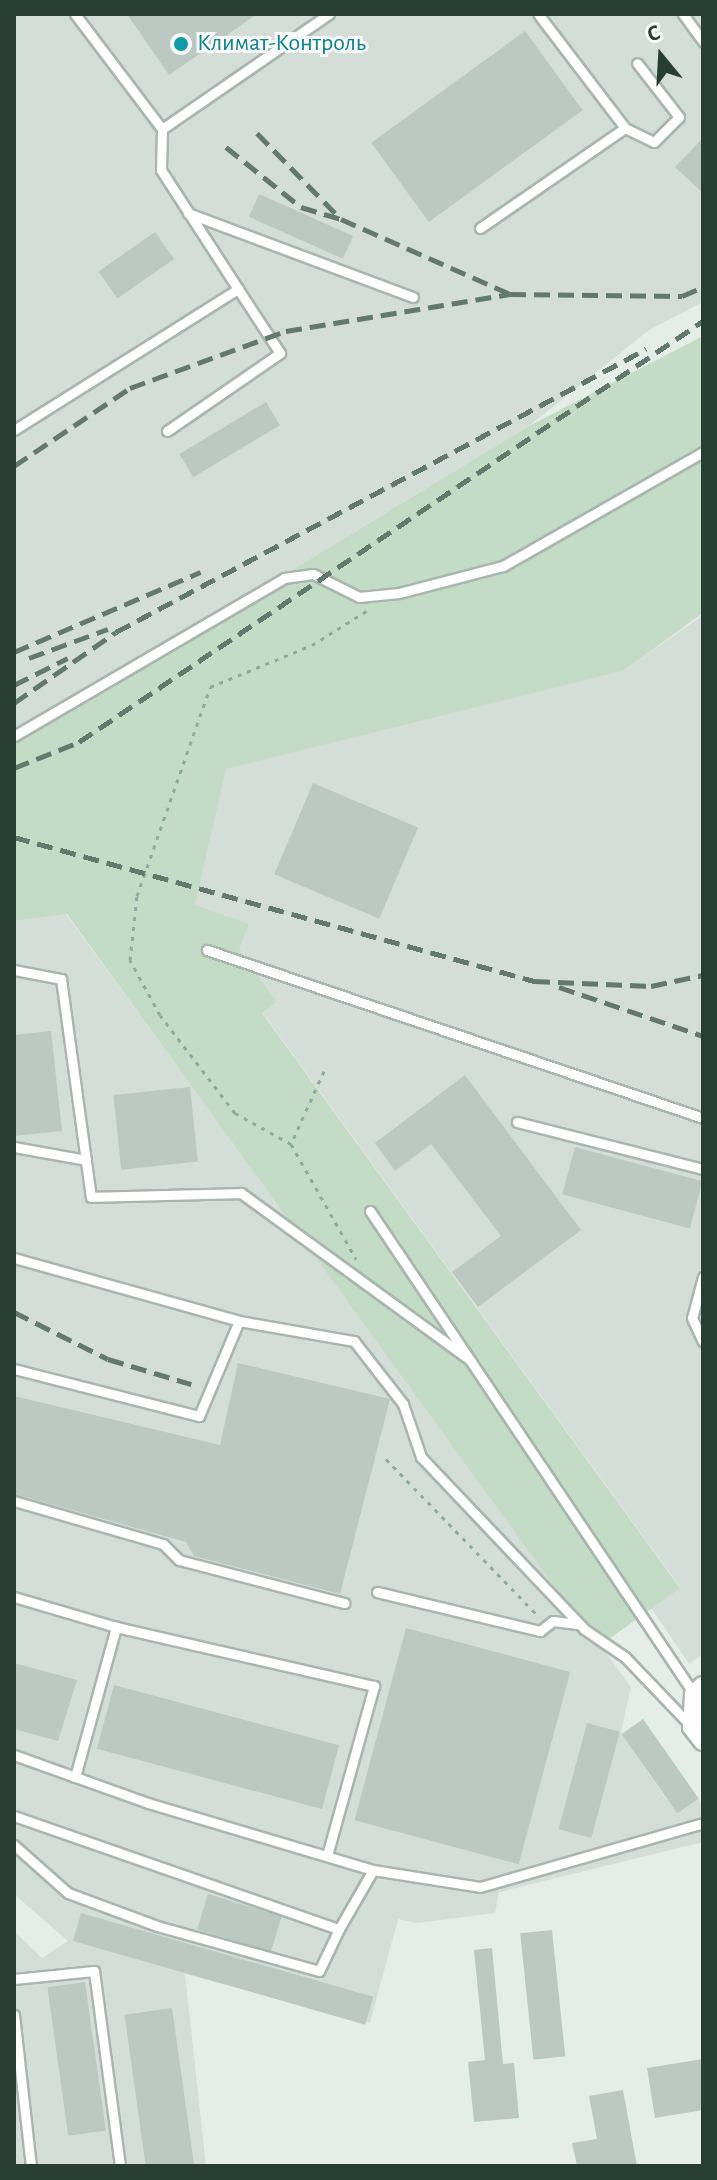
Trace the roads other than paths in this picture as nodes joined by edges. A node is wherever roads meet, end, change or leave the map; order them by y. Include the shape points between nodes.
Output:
1 (75, 14) edge
2 (329, 14) edge
3 (538, 14) edge
4 (683, 14) edge
5 (703, 42) edge
6 (637, 63) dead end
7 (625, 128) junction
8 (162, 129) junction
9 (188, 213) junction
10 (480, 228) dead end
11 (238, 289) junction
12 (413, 297) dead end
13 (14, 430) edge
14 (167, 431) dead end
15 (703, 452) edge
16 (14, 736) edge
17 (207, 950) dead end
18 (14, 970) edge
19 (703, 1118) edge
20 (517, 1122) dead end
21 (14, 1147) edge
22 (86, 1160) junction
23 (703, 1169) edge
24 (370, 1211) dead end
25 (14, 1258) edge
26 (703, 1277) edge
27 (239, 1321) junction
28 (703, 1342) edge
29 (470, 1360) junction
30 (14, 1369) edge
31 (14, 1501) edge
32 (377, 1592) dead end
33 (14, 1597) edge
34 (344, 1603) dead end
35 (579, 1624) junction
36 (116, 1627) junction
37 (698, 1690) edge
38 (698, 1734) edge
39 (14, 1755) edge
40 (75, 1777) junction
41 (14, 1816) edge
42 (703, 1823) edge
43 (14, 1845) edge
44 (327, 1856) junction
45 (373, 1870) junction
46 (339, 1929) junction
47 (14, 1979) edge
48 (14, 2015) edge
49 (31, 2166) edge
50 (120, 2166) edge

1 - 8 lane
2 - 8 lane
3 - 7 lane
4 - 5 lane
6 - 7 lane via 679,117 654,142
7 - 10 lane
8 - 9 lane via 161,170
9 - 11 lane
9 - 12 lane
11 - 13 lane
11 - 14 lane via 280,353
15 - 16 lane via 503,566 399,593 359,597 313,574 284,578
17 - 19 lane
18 - 22 lane via 61,979
20 - 23 lane
21 - 22 lane
22 - 29 lane via 91,1197 241,1193
24 - 29 lane
25 - 27 lane
26 - 28 lane via 692,1318
27 - 30 lane via 199,1416
27 - 35 lane via 354,1341 403,1404 421,1457
29 - 37 lane
31 - 34 lane via 163,1544 179,1560
32 - 35 lane via 540,1631 553,1621
33 - 36 lane
35 - 38 lane via 625,1657
36 - 40 lane
36 - 44 lane via 374,1686
37 - 38 street
39 - 40 lane
40 - 44 lane
41 - 46 lane
42 - 45 lane via 480,1887
43 - 46 lane via 68,1893 157,1926 319,1971
44 - 45 lane
45 - 46 lane
47 - 50 lane via 94,1971
48 - 49 lane

